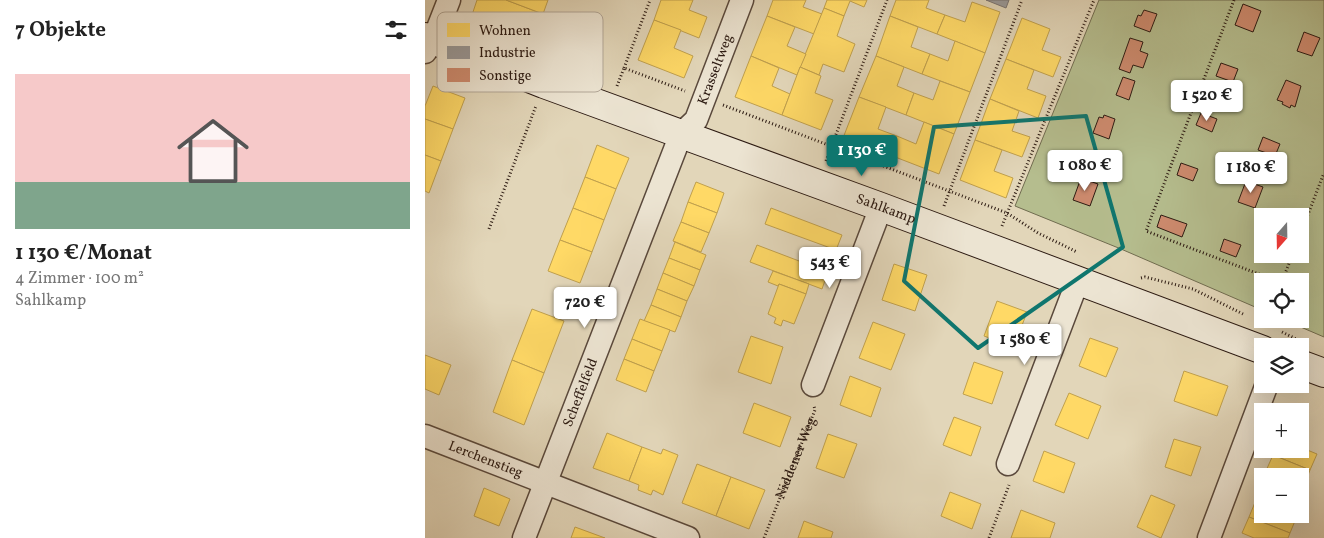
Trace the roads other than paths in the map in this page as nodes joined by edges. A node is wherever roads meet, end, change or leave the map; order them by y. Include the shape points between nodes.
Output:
1 (449, 0) edge
2 (742, 0) edge
3 (443, 12) edge
4 (437, 25) edge
5 (428, 43) edge
6 (566, 92) edge
7 (681, 134) junction
8 (881, 207) junction
9 (1078, 280) junction
10 (1254, 347) edge
11 (1309, 367) edge
12 (1324, 373) edge
13 (813, 386) road end
14 (1264, 393) edge
15 (425, 436) edge
16 (1008, 464) road end
17 (546, 482) junction
18 (524, 538) edge
19 (688, 538) edge
20 (1209, 538) edge

1 - 3 street
2 - 7 street, Krasseltweg via 696,120
4 - 5 street
6 - 7 street, Sahlkamp
7 - 8 street, Sahlkamp
7 - 17 street, Scheffelfeld
8 - 9 street, Sahlkamp
8 - 13 street
9 - 10 street, Sahlkamp
9 - 16 street
11 - 12 street
14 - 20 street
15 - 17 street, Lerchenstieg
17 - 18 street, Scheffelfeld
17 - 19 street, Lerchenstieg

